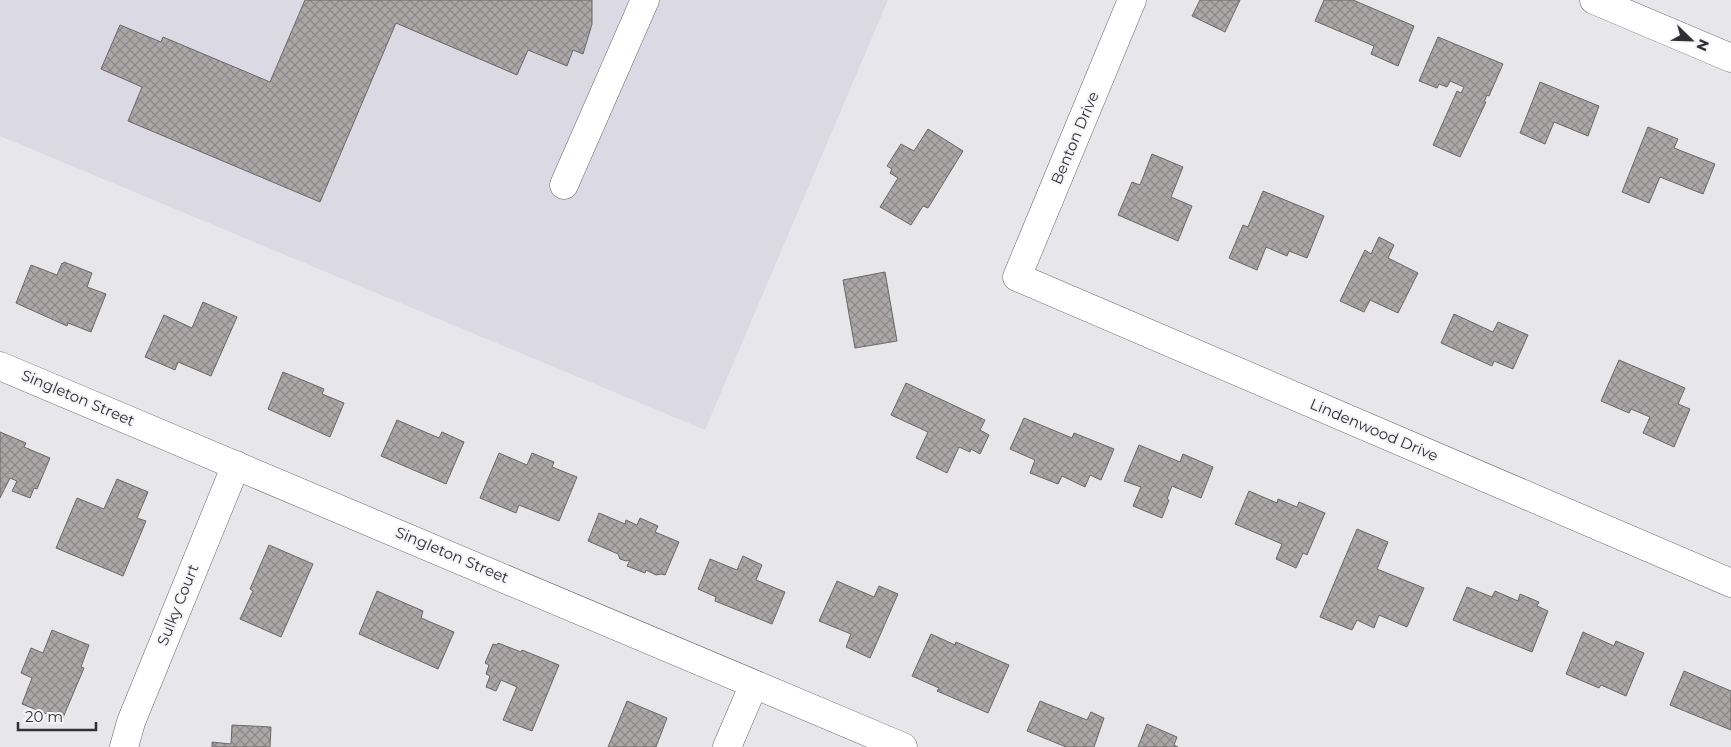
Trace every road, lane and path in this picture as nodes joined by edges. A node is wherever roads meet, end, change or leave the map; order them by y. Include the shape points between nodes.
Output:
1 (645, 0) edge
2 (1132, 0) edge
3 (1594, 0) edge
4 (1731, 58) edge
5 (564, 185) dead end
6 (1017, 277) joint
7 (0, 366) edge
8 (236, 465) junction
9 (1731, 584) edge
10 (754, 684) junction
11 (124, 747) edge
12 (727, 747) edge
13 (903, 747) edge

1 - 5 street
2 - 6 street, Benton Drive
3 - 4 street
6 - 9 street, Lindenwood Drive
7 - 8 street, Singleton Street
8 - 10 street, Singleton Street
8 - 11 street, Sulky Court via 130,722
10 - 12 street
10 - 13 street, Singleton Street

